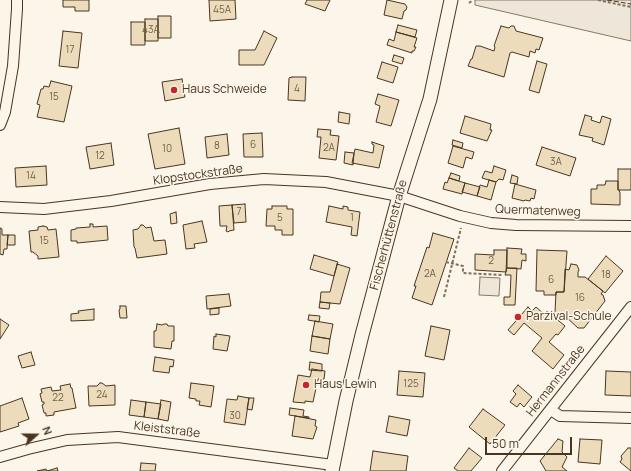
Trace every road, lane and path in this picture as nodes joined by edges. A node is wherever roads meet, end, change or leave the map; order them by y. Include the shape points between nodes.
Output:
1 (17, 0) edge
2 (451, 0) edge
3 (472, 0) edge
4 (598, 0) edge
5 (469, 3) dead end
6 (631, 7) edge
7 (0, 125) edge
8 (399, 196) junction
9 (0, 207) edge
10 (462, 226) dead end
11 (631, 226) edge
12 (446, 262) dead end
13 (453, 264) junction
14 (503, 274) dead end
15 (444, 297) dead end
16 (631, 307) edge
17 (551, 410) junction
18 (631, 418) edge
19 (0, 458) edge
20 (332, 468) edge
21 (502, 471) edge

1 - 7 street via 13,66 5,112
2 - 8 street, Fischerhüttenstraße via 430,99
3 - 5 path
4 - 6 path
8 - 9 street, Klopstockstraße via 326,182 264,179 210,184 44,210
8 - 11 street, Quermatenweg via 460,216 491,223
8 - 20 street, Fischerhüttenstraße via 349,386
10 - 13 path
12 - 13 path
13 - 14 path via 463,266 463,273
13 - 15 path
16 - 17 street, Hermannstraße
17 - 18 street via 560,416
17 - 21 street, Hermannstraße
19 - 20 street, Kleiststraße via 67,440 118,437

